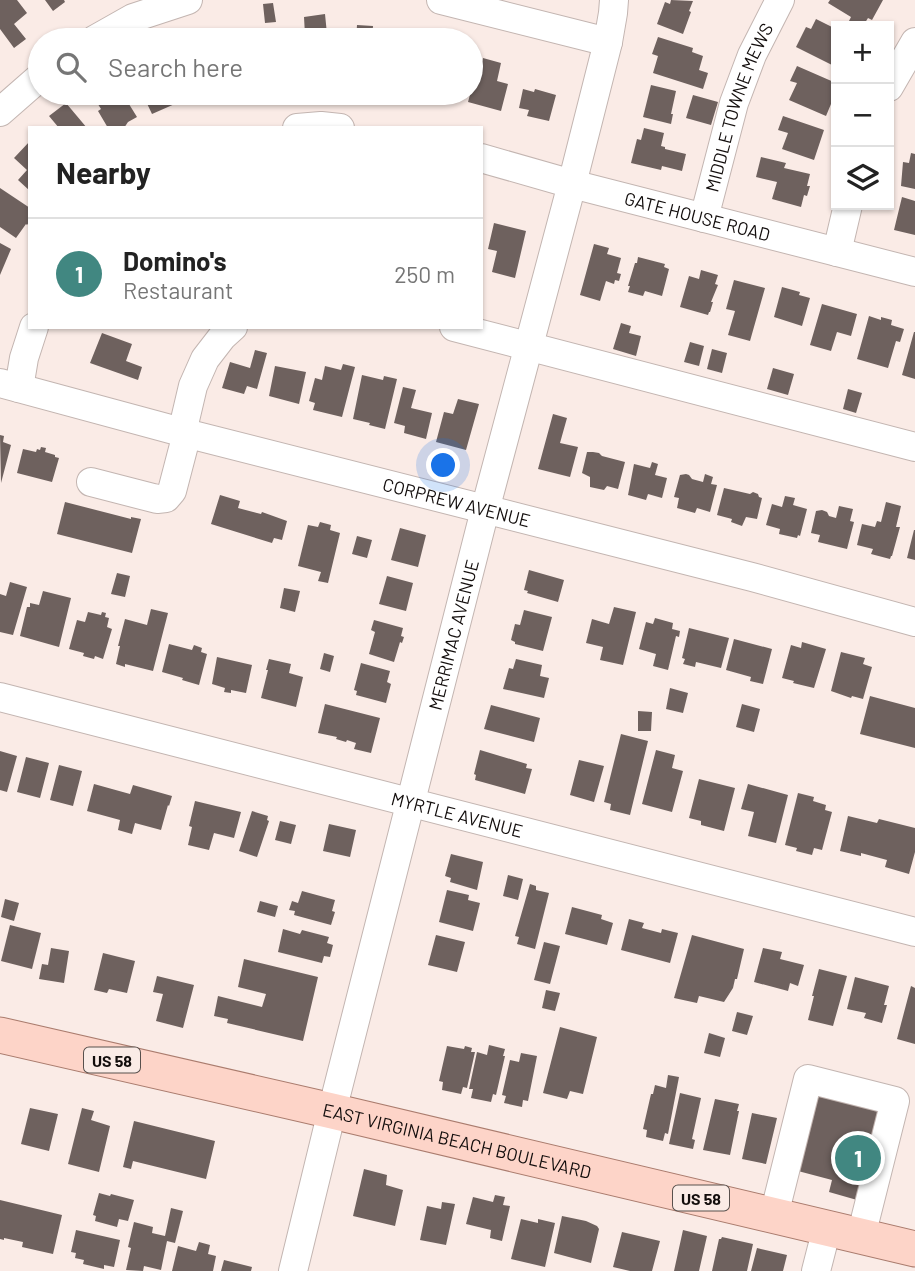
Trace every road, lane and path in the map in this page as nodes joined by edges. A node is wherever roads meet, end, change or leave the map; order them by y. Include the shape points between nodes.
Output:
1 (188, 0) edge
2 (441, 0) edge
3 (614, 0) edge
4 (780, 0) edge
5 (116, 28) edge
6 (608, 42) junction
7 (915, 42) edge
8 (891, 84) edge
9 (28, 88) edge
10 (0, 112) edge
11 (483, 159) edge
12 (572, 184) junction
13 (847, 210) edge
14 (704, 218) junction
15 (837, 252) junction
16 (915, 272) edge
17 (33, 329) edge
18 (231, 329) edge
19 (461, 329) edge
20 (528, 348) junction
21 (9, 386) edge
22 (185, 433) junction
23 (915, 447) edge
24 (91, 482) dead end
25 (485, 510) junction
26 (915, 622) edge
27 (0, 697) edge
28 (412, 802) junction
29 (915, 932) edge
30 (0, 1035) edge
31 (332, 1111) junction
32 (774, 1215) junction
33 (827, 1228) junction
34 (861, 1236) junction
35 (914, 1243) edge
36 (293, 1271) edge
37 (816, 1271) edge

1 - 5 street
2 - 6 street
3 - 6 street, MERRIMAC AVENUE
4 - 14 street, MIDDLE TOWNE MEWS via 734,103
6 - 12 street, MERRIMAC AVENUE
7 - 8 street
9 - 10 street
11 - 12 street, GATE HOUSE ROAD
12 - 14 street, GATE HOUSE ROAD
12 - 20 street, MERRIMAC AVENUE
13 - 15 street
14 - 15 street, GATE HOUSE ROAD
15 - 16 street, GATE HOUSE ROAD
17 - 21 street
18 - 22 street via 205,359 193,386
19 - 20 street
20 - 23 street
20 - 25 street, MERRIMAC AVENUE
21 - 22 street, CORPREW AVENUE
22 - 24 street via 172,491 166,498
22 - 25 street, CORPREW AVENUE
25 - 26 street, CORPREW AVENUE
25 - 28 street, MERRIMAC AVENUE
27 - 28 street, MYRTLE AVENUE
28 - 29 street, MYRTLE AVENUE
28 - 31 street, MERRIMAC AVENUE
30 - 31 main road, EAST VIRGINIA BEACH BOULEVARD / US 58
31 - 32 main road, EAST VIRGINIA BEACH BOULEVARD / US 58
31 - 36 street, MERRIMAC AVENUE
32 - 33 main road, EAST VIRGINIA BEACH BOULEVARD / US 58
32 - 34 street via 808,1079 895,1101
33 - 34 main road, EAST VIRGINIA BEACH BOULEVARD / US 58
33 - 37 street
34 - 35 main road, EAST VIRGINIA BEACH BOULEVARD / US 58

